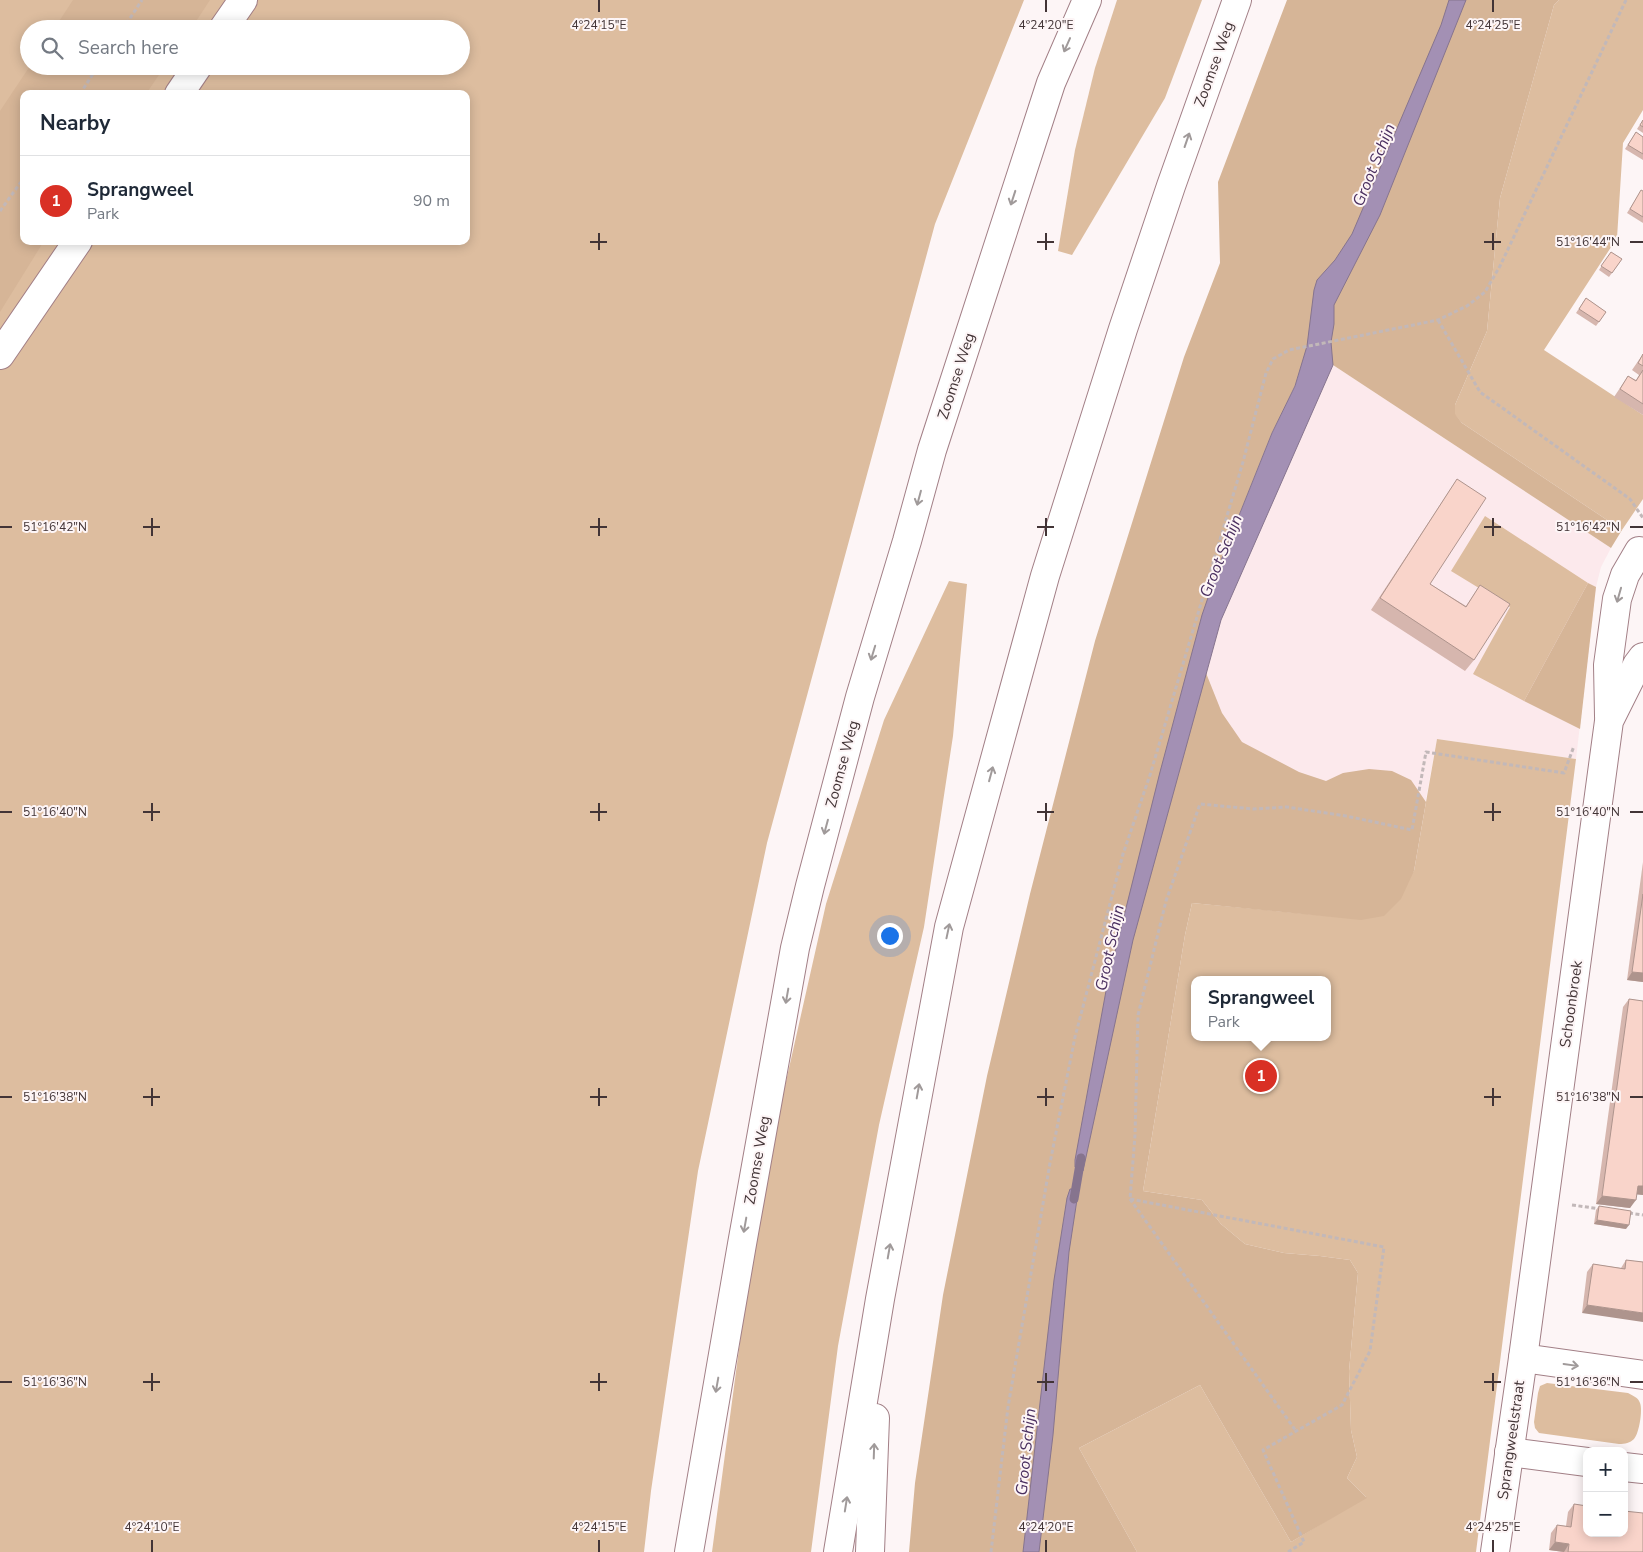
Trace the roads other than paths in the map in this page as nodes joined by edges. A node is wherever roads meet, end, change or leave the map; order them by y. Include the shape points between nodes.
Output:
1 (243, 0) edge
2 (1087, 0) edge
3 (1237, 0) edge
4 (229, 20) edge
5 (192, 75) edge
6 (182, 90) edge
7 (75, 245) edge
8 (0, 355) edge
9 (1642, 552) edge
10 (1643, 657) edge
11 (1609, 721) junction
12 (880, 1299) junction
13 (1523, 1358) junction
14 (1643, 1375) edge
15 (1509, 1452) junction
16 (1583, 1461) edge
17 (1628, 1467) edge
18 (1643, 1469) edge
19 (689, 1552) edge
20 (838, 1552) edge
21 (870, 1552) edge
22 (1495, 1552) edge

1 - 4 main road
2 -> 19 main road, Zoomse Weg via 1051,83 932,450 860,697 813,876 792,967
12 -> 3 main road, Zoomse Weg via 948,927 1045,576 1123,329
5 - 6 main road
7 - 8 main road
9 -> 11 main road via 1625,575 1617,599 1608,665
10 - 11 main road, Schoonbroek
11 - 13 main road, Schoonbroek
20 -> 12 main road, Zoomse Weg
21 -> 12 main road
13 -> 14 main road
13 - 15 main road, Sprangweelstraat
15 - 16 main road
15 - 22 main road, Sprangweelstraat
17 - 18 main road

